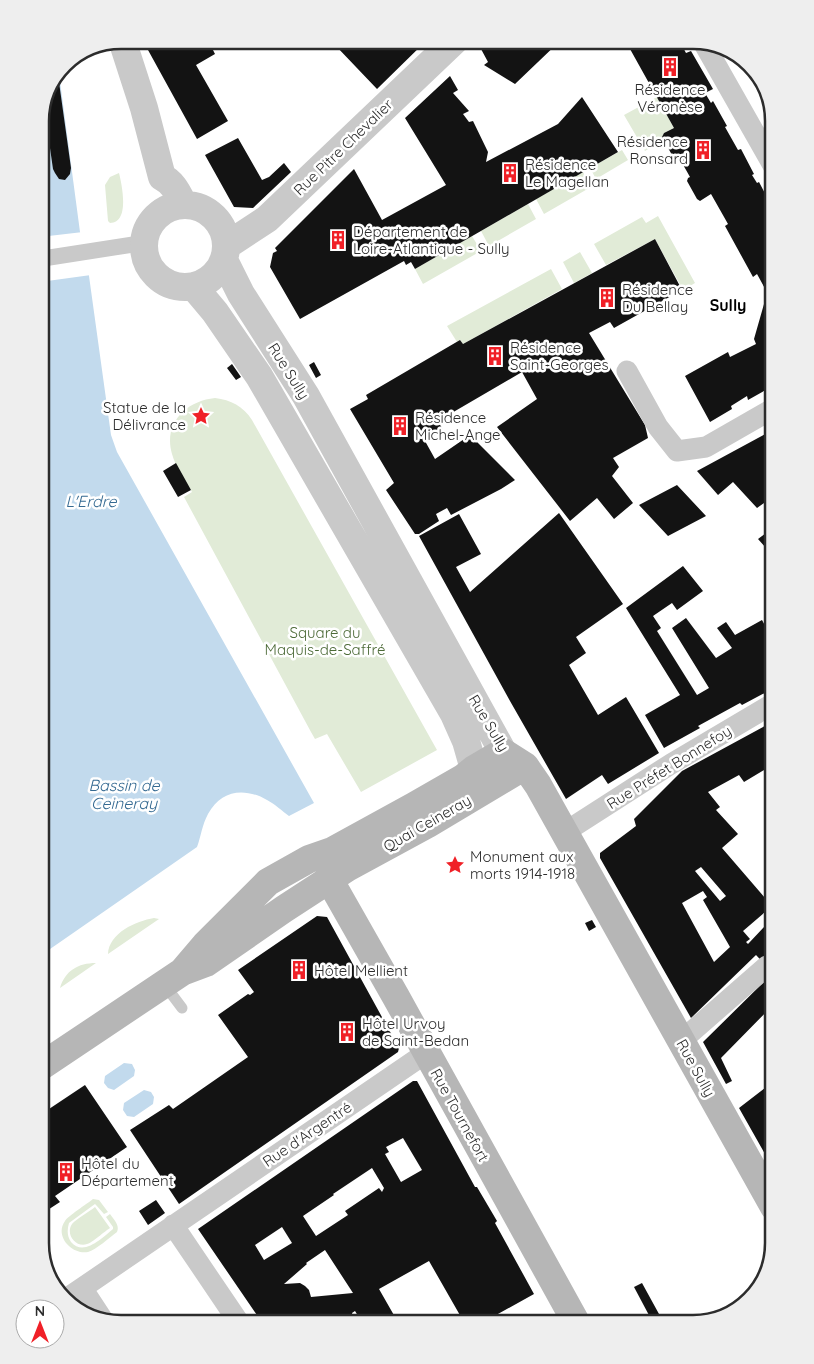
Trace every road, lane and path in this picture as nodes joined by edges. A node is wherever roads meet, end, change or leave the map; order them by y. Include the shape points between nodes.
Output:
1 (125, 49) edge
2 (446, 49) edge
3 (708, 50) edge
4 (765, 151) edge
5 (162, 178) junction
6 (184, 205) junction
7 (148, 232) junction
8 (225, 253) junction
9 (49, 258) edge
10 (194, 287) junction
11 (627, 371) dead end
12 (765, 413) edge
13 (765, 708) edge
14 (514, 759) junction
15 (474, 769) junction
16 (565, 832) junction
17 (332, 851) junction
18 (329, 880) junction
19 (765, 968) edge
20 (173, 978) junction
21 (182, 1008) dead end
22 (681, 1041) junction
23 (426, 1053) junction
24 (49, 1061) edge
25 (765, 1191) edge
26 (181, 1220) junction
27 (74, 1294) edge
28 (90, 1308) edge
29 (235, 1315) edge
30 (572, 1315) edge

1 - 5 street
2 - 8 street, Rue Pitre Chevalier via 267,219
3 - 4 street
5 - 6 street via 174,187
5 - 7 street via 152,190
6 - 7 street via 166,209 158,215
6 - 8 street via 202,209 215,218 223,231
7 - 9 street via 113,249
7 - 10 street via 146,261 150,270 165,283
8 - 10 street via 220,268 212,277
8 - 14 street, Rue Sully via 241,294 306,396
10 - 15 street, Rue Sully via 259,376 454,714
11 - 12 street via 658,428 677,451 706,447
13 - 16 street, Rue Préfet Bonnefoy
14 - 15 main road, Quai Ceineray
14 - 16 main road, Rue Sully via 538,785
14 - 18 main road, Quai Ceineray via 428,824
15 - 17 main road, Quai Ceineray
16 - 22 main road, Rue Sully
17 - 18 main road
17 - 20 main road, Quai Ceineray via 309,859 268,882
18 - 20 main road, Quai Ceineray via 206,962
18 - 23 main road, Rue Tournefort via 399,995
19 - 22 street
20 - 21 lane
20 - 24 main road, Quai Ceineray
22 - 25 main road, Rue Sully
23 - 26 street, Rue d'Argentré
23 - 30 main road, Rue Tournefort
26 - 27 street, Rue d'Argentré
26 - 29 street
27 - 28 street

